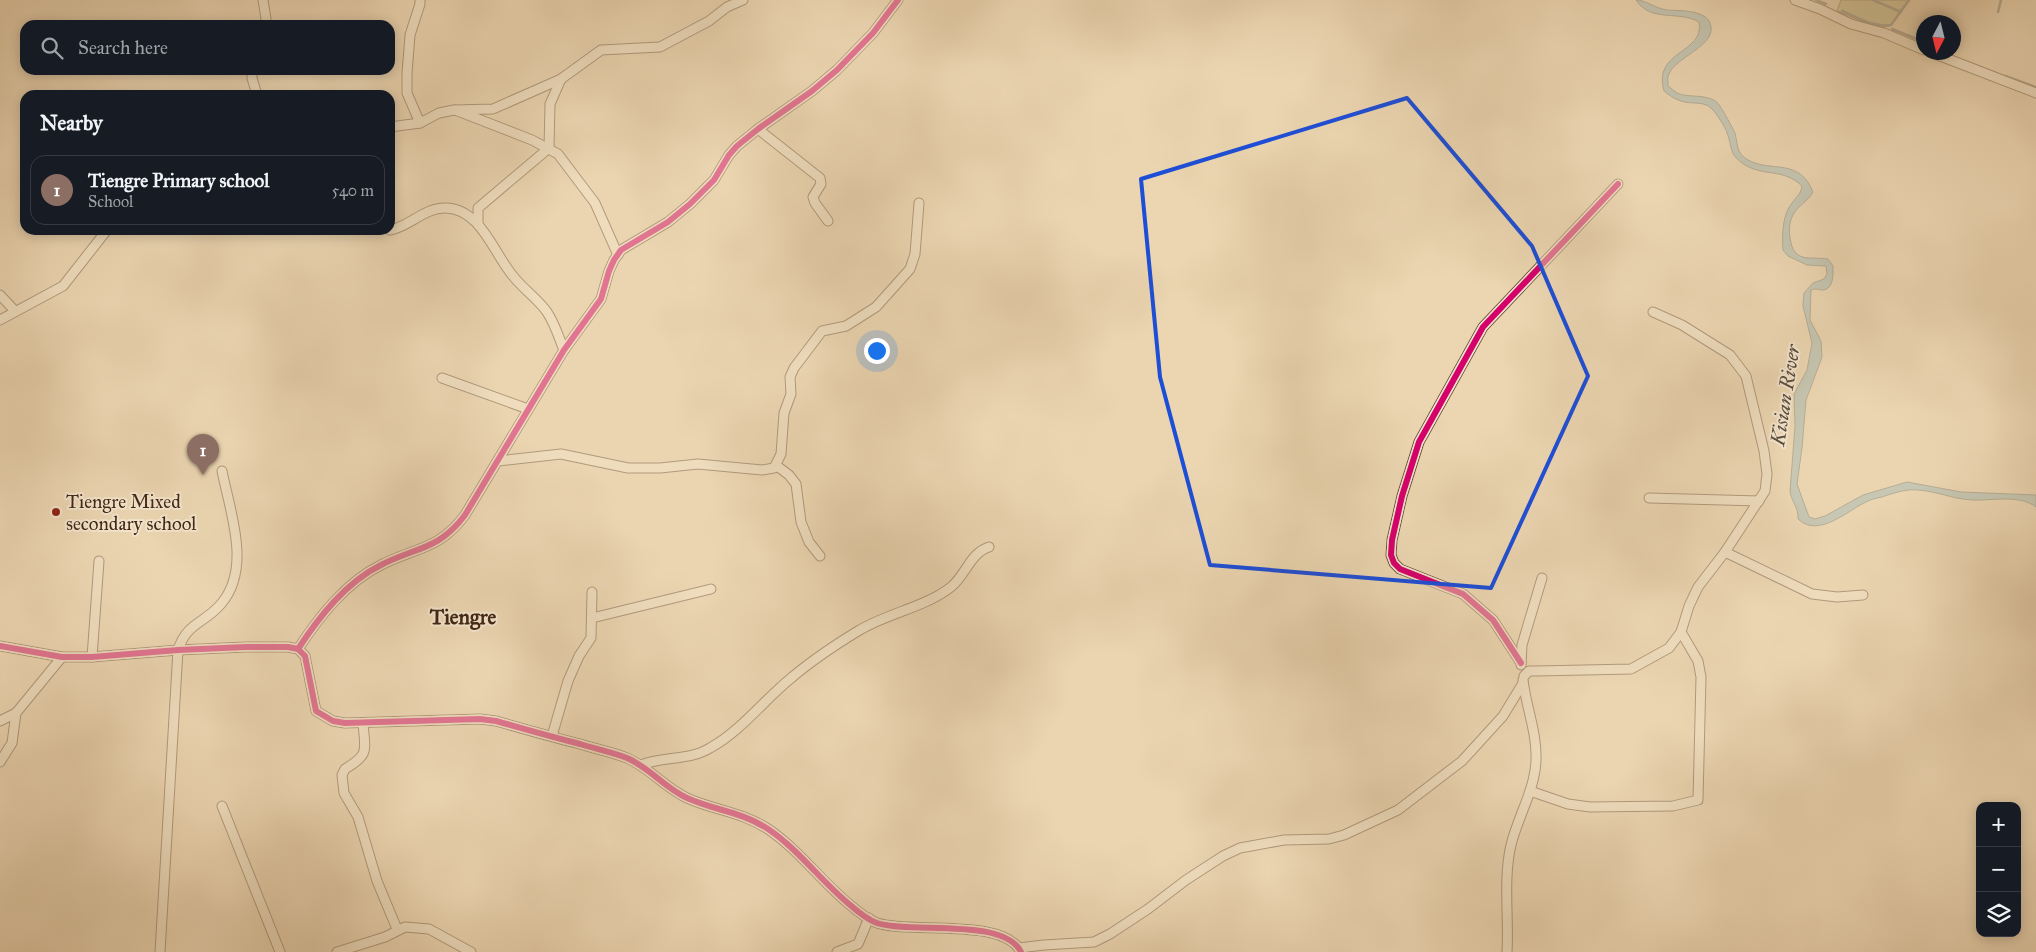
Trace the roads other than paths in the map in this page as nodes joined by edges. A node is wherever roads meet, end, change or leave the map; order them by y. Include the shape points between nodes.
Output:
1 (263, 0) edge
2 (420, 0) edge
3 (744, 0) edge
4 (898, 0) edge
5 (1794, 0) edge
6 (266, 20) edge
7 (1916, 47) edge
8 (1951, 60) edge
9 (252, 75) edge
10 (561, 79) junction
11 (256, 90) edge
12 (2036, 92) edge
13 (454, 110) junction
14 (420, 124) junction
15 (395, 126) edge
16 (758, 129) junction
17 (549, 148) junction
18 (1618, 184) dead end
19 (919, 203) dead end
20 (828, 220) dead end
21 (478, 224) junction
22 (395, 229) edge
23 (103, 235) edge
24 (618, 255) junction
25 (0, 295) edge
26 (14, 311) junction
27 (1653, 312) dead end
28 (0, 320) edge
29 (564, 350) junction
30 (442, 378) dead end
31 (528, 409) junction
32 (498, 461) junction
33 (776, 466) junction
34 (222, 471) dead end
35 (1648, 498) dead end
36 (1759, 501) junction
37 (989, 547) dead end
38 (1725, 552) junction
39 (820, 556) dead end
40 (99, 561) dead end
41 (1542, 578) dead end
42 (711, 588) dead end
43 (592, 592) dead end
44 (1864, 595) dead end
45 (592, 618) junction
46 (1681, 632) junction
47 (0, 646) edge
48 (178, 650) junction
49 (298, 650) junction
50 (62, 657) junction
51 (92, 657) junction
52 (1521, 663) junction
53 (1524, 679) junction
54 (16, 713) junction
55 (0, 720) edge
56 (363, 723) junction
57 (552, 736) junction
58 (0, 762) edge
59 (641, 765) junction
60 (1530, 791) junction
61 (222, 806) dead end
62 (869, 918) junction
63 (397, 930) junction
64 (1020, 950) edge
65 (160, 952) edge
66 (280, 952) edge
67 (337, 952) edge
68 (471, 952) edge
69 (837, 952) edge
70 (1508, 952) edge

1 - 6 street
2 - 14 street via 410,35 407,92
3 - 10 street via 660,47 601,50
4 - 16 street via 873,33 837,70
5 - 7 street
8 - 12 street
9 - 11 street
10 - 13 street via 493,109
10 - 17 street via 550,104
13 - 14 street via 439,113
13 - 17 street
14 - 15 street
16 - 20 street via 820,178 821,184 813,196
16 - 24 street via 737,146 714,180 680,213 634,241
17 - 21 street via 478,208
17 - 24 street via 558,154 595,203
18 - 52 street via 1483,327 1419,442 1392,540 1391,554 1400,569 1463,594 1493,620
19 - 33 street via 915,254 910,269 870,311 846,326 822,332 794,368 790,378 791,394 784,413 781,454
21 - 22 street via 456,209 445,208 418,216
21 - 29 street via 511,275 548,314
23 - 26 street via 63,286
24 - 29 street via 609,271 601,299
25 - 26 street
26 - 28 street
27 - 36 street via 1682,325 1730,355 1746,376 1767,474 1765,491
29 - 31 street
30 - 31 street
31 - 32 street
32 - 33 street via 561,454 628,468 698,464 768,470
32 - 49 street via 455,528 427,548 380,565 357,582 334,601
33 - 39 street via 796,484 801,522 809,542
34 - 48 street via 235,538 237,559 233,580 221,605 188,630
35 - 36 street
36 - 38 street
37 - 59 street via 978,552 952,587 860,630 824,653 790,678 734,732 710,748 697,754
38 - 44 street via 1812,594 1838,598
38 - 46 street via 1698,587
40 - 51 street
41 - 52 street via 1522,645
42 - 45 street
43 - 45 street
45 - 57 street via 591,638 568,681
46 - 53 street via 1669,648 1631,669 1529,671
46 - 60 street via 1698,661 1701,677 1698,800 1673,806 1590,807 1568,804
47 - 50 street
48 - 49 street via 246,647
48 - 51 street
48 - 65 street
49 - 56 street via 305,656 316,711 333,721
50 - 51 street
50 - 54 street
52 - 53 street
53 - 60 street via 1536,738
53 - 64 street via 1503,716 1462,761 1398,810 1329,839 1276,841 1240,848 1094,942
54 - 55 street
54 - 58 street via 12,744
56 - 57 street via 480,719
56 - 63 street via 364,753 345,769 342,779 344,793 360,824 377,881
57 - 59 street via 614,753
59 - 62 street via 687,798 750,819 770,831 841,897
60 - 70 street via 1508,863
61 - 66 street
62 - 64 street via 895,927 988,932 1011,941
62 - 69 street via 858,944
63 - 67 street
63 - 68 street via 405,927 429,929

